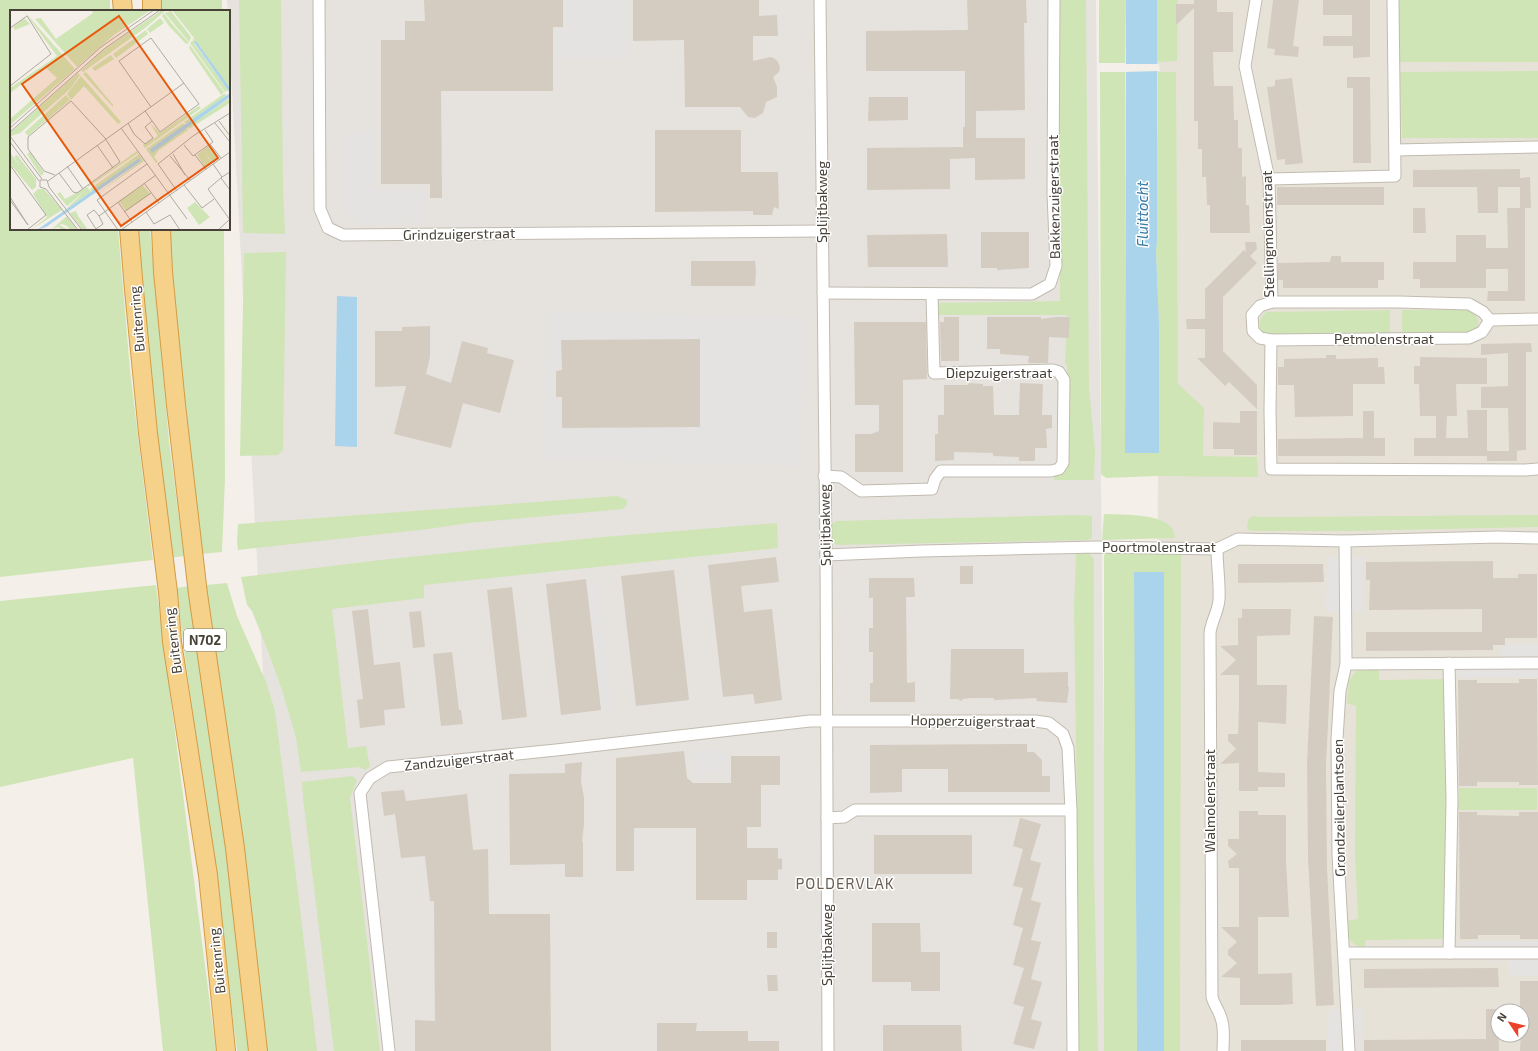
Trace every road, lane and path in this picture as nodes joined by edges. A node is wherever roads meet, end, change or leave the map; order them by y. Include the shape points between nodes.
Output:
1 (122, 0) edge
2 (319, 0) edge
3 (820, 0) edge
4 (1054, 0) edge
5 (1256, 0) edge
6 (1393, 0) edge
7 (123, 10) edge
8 (1538, 147) edge
9 (1395, 150) junction
10 (1269, 179) junction
11 (130, 230) edge
12 (161, 230) edge
13 (822, 231) junction
14 (823, 293) junction
15 (932, 294) junction
16 (1272, 302) junction
17 (1538, 319) edge
18 (1490, 320) junction
19 (1271, 340) junction
20 (1538, 468) edge
21 (824, 476) junction
22 (1538, 538) edge
23 (1345, 541) junction
24 (1217, 550) junction
25 (826, 555) junction
26 (1538, 663) edge
27 (1346, 664) junction
28 (1449, 664) junction
29 (827, 720) junction
30 (1071, 810) junction
31 (827, 818) junction
32 (1344, 953) junction
33 (1449, 953) junction
34 (1538, 953) edge
35 (226, 1051) edge
36 (258, 1051) edge
37 (389, 1051) edge
38 (828, 1051) edge
39 (1073, 1051) edge
40 (1223, 1051) edge
41 (1349, 1051) edge

1 - 7 highway
2 - 13 street, Grindzuigerstraat via 320,209 328,228 333,231 343,235
3 - 13 street, Splijtbakweg
4 - 15 street, Bakkenzuigerstraat via 1053,193 1056,266 1050,284 1032,294
5 - 10 street, Stellingmolenstraat via 1245,66
6 - 9 street
8 - 9 street
9 - 10 street via 1395,176
10 - 16 street, Stellingmolenstraat
11 - 35 highway, Buitenring / N702 via 146,417 172,642 208,875
12 - 36 highway, N702 via 176,405 198,594 235,848
13 - 14 street, Splijtbakweg
14 - 15 street, Bakkenzuigerstraat
14 - 21 street, Splijtbakweg
15 - 21 street, Diepzuigerstraat via 934,373 1052,370 1059,372 1064,380 1063,463 1059,469 1051,471 941,471 932,489 861,491 841,477
16 - 18 street via 1470,304
16 - 19 street, Stellingmolenstraat via 1260,306 1252,315 1253,331 1260,338
17 - 18 street
18 - 19 street, Petmolenstraat via 1482,332 1470,338
19 - 20 street via 1271,469
21 - 25 street, Splijtbakweg
22 - 23 street, Poortmolenstraat
23 - 24 street, Poortmolenstraat via 1238,539
23 - 27 street, Grondzeilerplantsoen
24 - 25 street, Poortmolenstraat via 1090,548
24 - 40 street, Walmolenstraat via 1219,600 1210,633 1212,989 1214,1005 1223,1025
25 - 29 street, Splijtbakweg
26 - 28 street
27 - 28 street
27 - 32 street, Grondzeilerplantsoen via 1340,691 1336,739 1338,855
28 - 33 street via 1452,800
29 - 30 street, Hopperzuigerstraat via 1048,723 1063,734 1068,748
29 - 31 street, Splijtbakweg
29 - 37 street, Zandzuigerstraat via 388,767 370,778 360,793
30 - 31 street via 855,810 844,817
30 - 39 street, Hopperzuigerstraat
31 - 38 street, Splijtbakweg
32 - 33 street
32 - 41 street, Grondzeilerplantsoen
33 - 34 street

